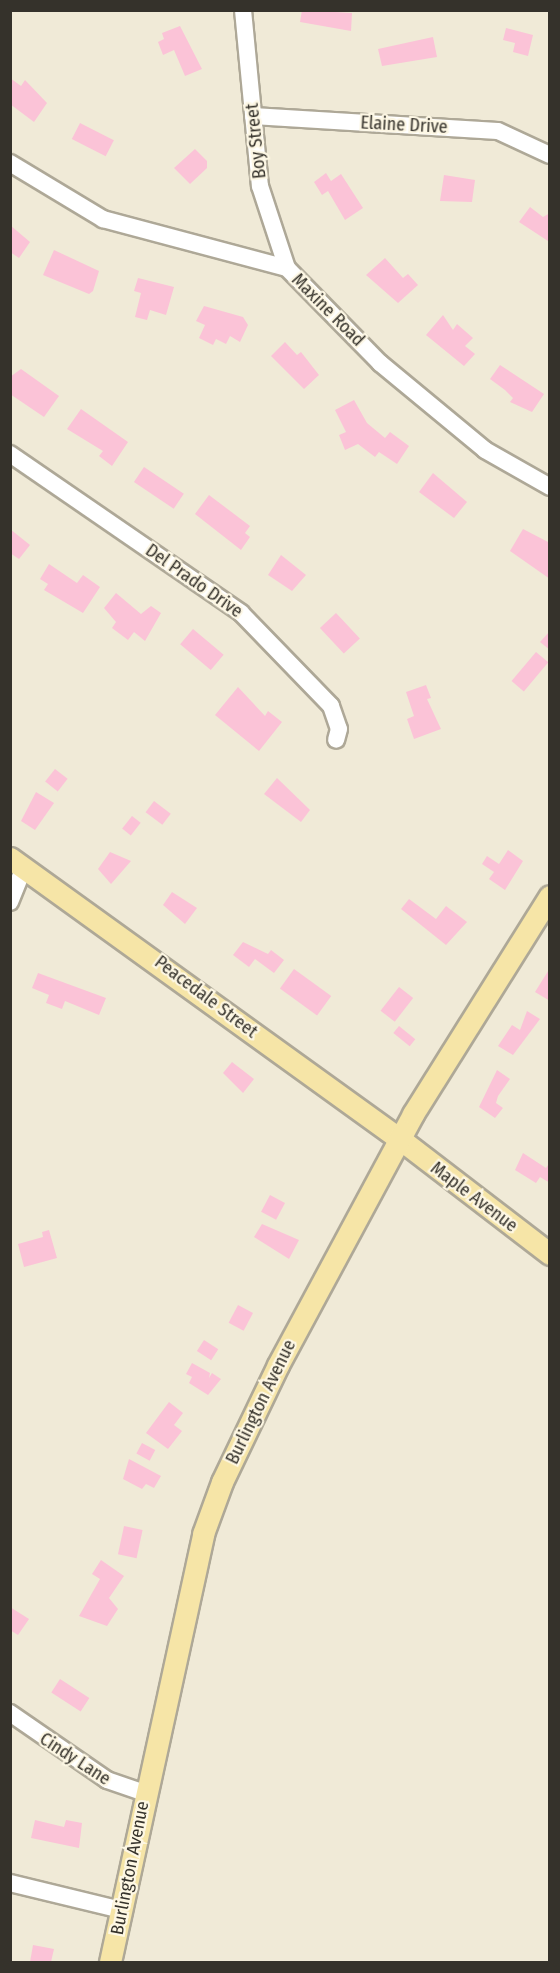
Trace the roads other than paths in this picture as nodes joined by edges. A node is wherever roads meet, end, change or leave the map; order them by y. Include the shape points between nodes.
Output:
1 (243, 10) edge
2 (253, 116) junction
3 (549, 155) edge
4 (10, 163) edge
5 (287, 268) junction
6 (10, 454) edge
7 (549, 487) edge
8 (336, 740) dead end
9 (17, 862) edge
10 (549, 896) edge
11 (10, 902) edge
12 (400, 1139) junction
13 (549, 1254) edge
14 (10, 1713) edge
15 (145, 1793) junction
16 (10, 1883) edge
17 (122, 1910) junction
18 (110, 1962) edge

1 - 2 street, Boy Street
2 - 3 street, Elaine Drive via 498,131
2 - 5 street, Boy Street via 260,186
4 - 5 street, Maxine Road via 103,219
5 - 7 street, Maxine Road via 398,378 485,450
6 - 8 street, Del Prado Drive via 241,613 331,706 339,729
9 - 11 street
9 - 12 main road, Peacedale Street
10 - 12 main road, Burlington Avenue via 490,984
12 - 13 main road, Maple Avenue
12 - 15 main road, Burlington Avenue via 278,1365 222,1482 203,1534
14 - 15 street, Cindy Lane via 107,1780
15 - 17 main road, Burlington Avenue
16 - 17 street
17 - 18 main road, Burlington Avenue

